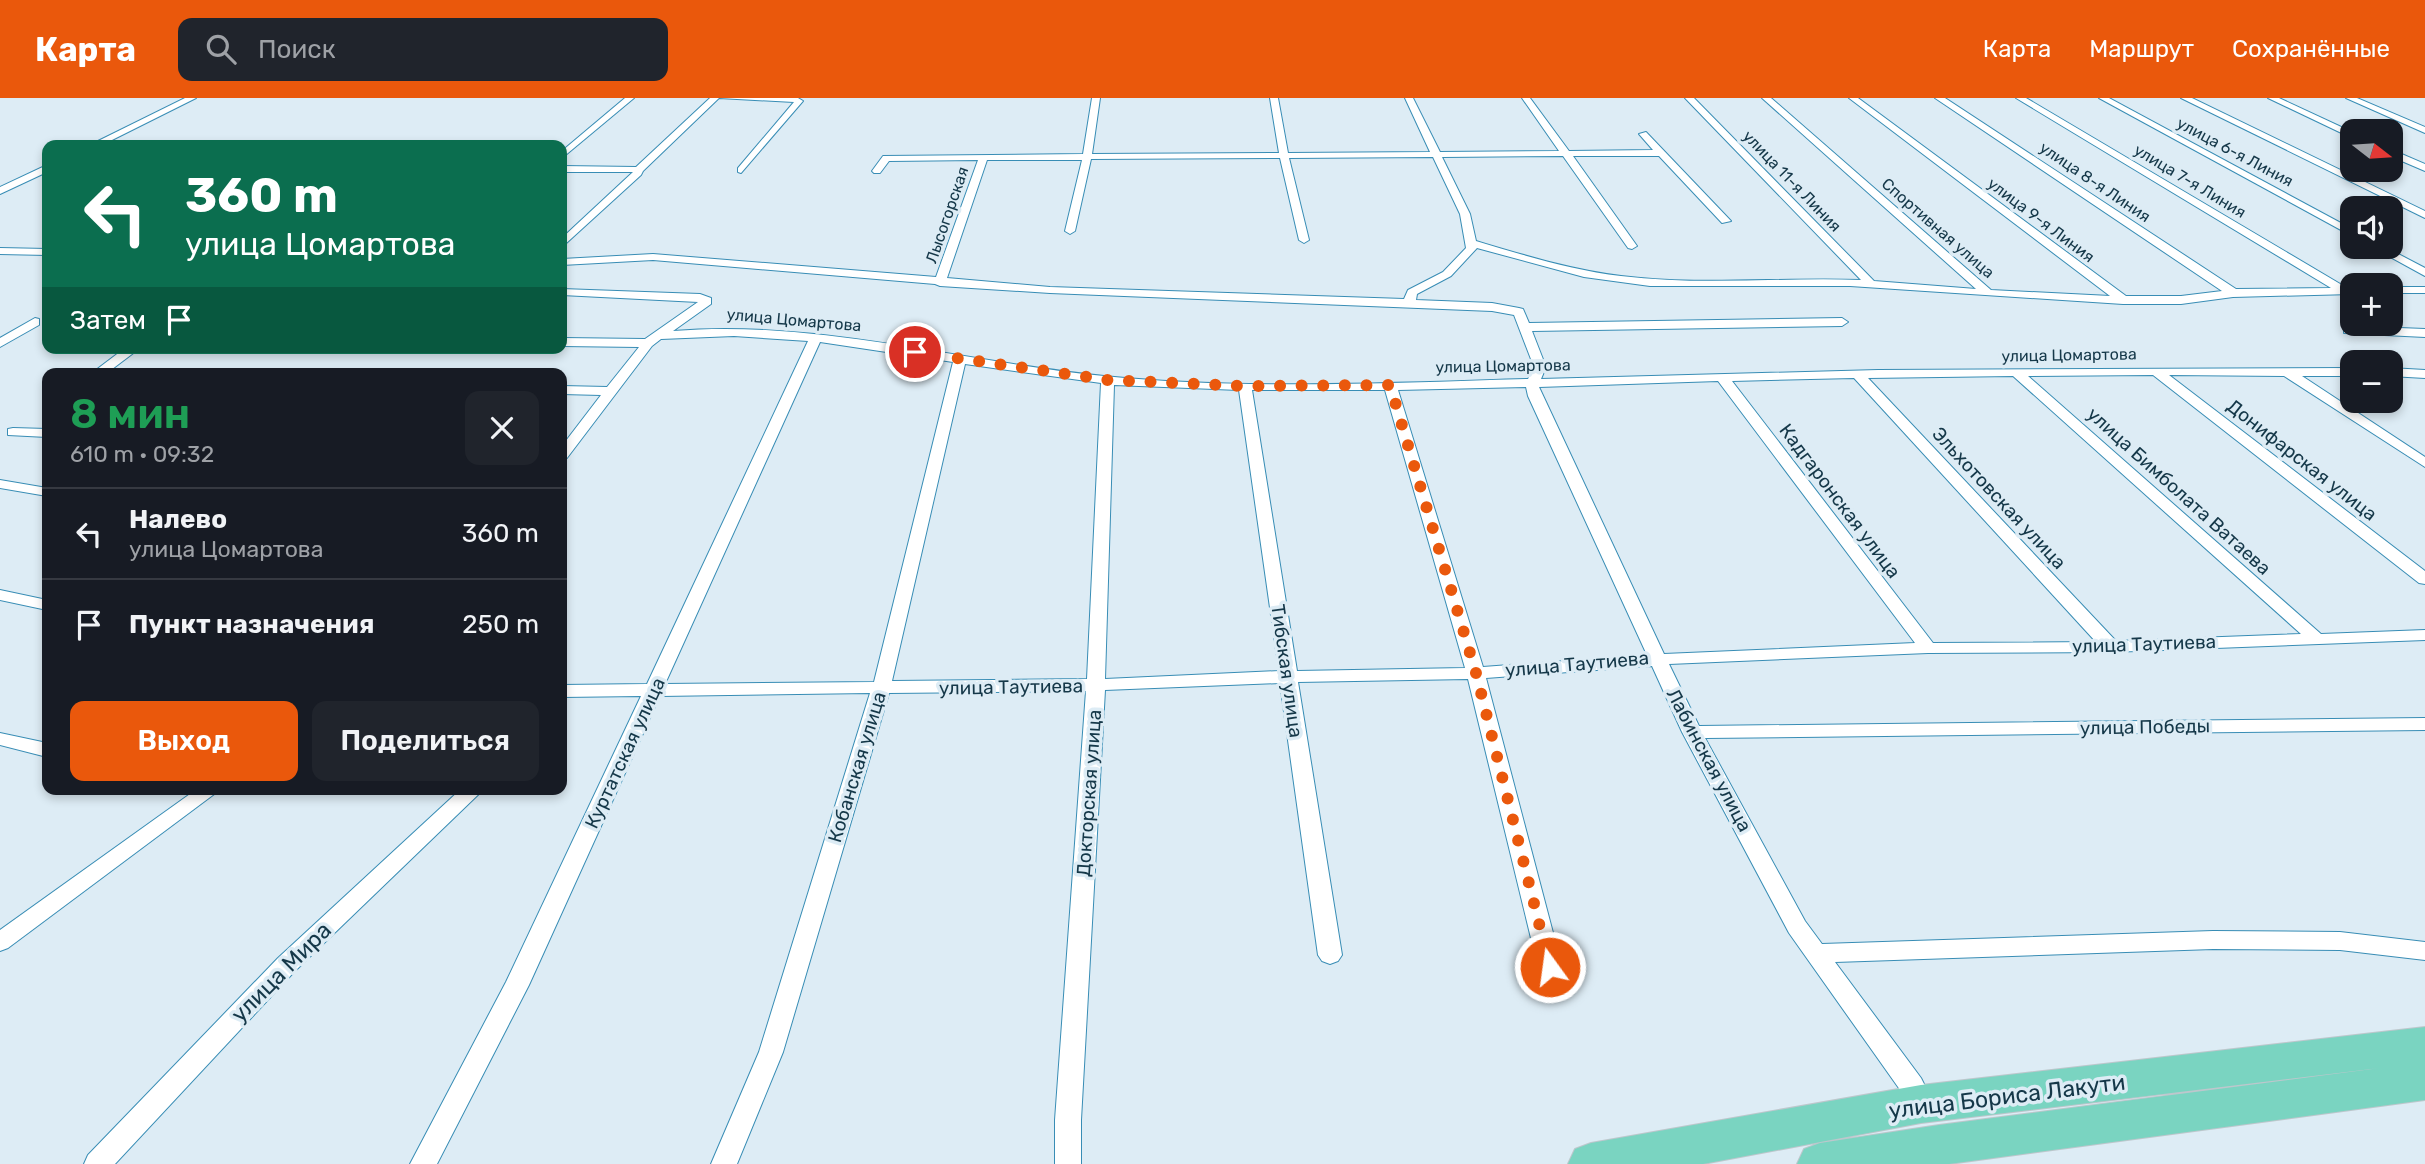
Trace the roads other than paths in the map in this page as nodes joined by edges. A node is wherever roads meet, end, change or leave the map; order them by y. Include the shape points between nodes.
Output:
1 (192, 98) edge
2 (630, 98) edge
3 (715, 98) edge
4 (723, 98) edge
5 (1096, 98) edge
6 (1275, 98) edge
7 (1409, 98) edge
8 (1526, 98) edge
9 (1689, 98) edge
10 (1766, 98) edge
11 (1853, 98) edge
12 (1939, 98) edge
13 (2020, 98) edge
14 (2103, 98) edge
15 (2185, 98) edge
16 (2272, 98) edge
17 (2350, 98) edge
18 (2340, 129) edge
19 (2425, 130) edge
20 (1643, 134) dead end
21 (104, 140) edge
22 (567, 151) edge
23 (1662, 153) junction
24 (1568, 154) junction
25 (1436, 155) junction
26 (1284, 156) junction
27 (984, 158) junction
28 (1087, 158) junction
29 (2403, 158) edge
30 (2425, 168) edge
31 (567, 169) edge
32 (42, 170) edge
33 (638, 170) junction
34 (741, 170) dead end
35 (877, 171) dead end
36 (0, 191) edge
37 (2425, 215) edge
38 (1726, 221) dead end
39 (2340, 226) edge
40 (1070, 231) dead end
41 (567, 239) edge
42 (1304, 240) dead end
43 (1472, 243) junction
44 (1632, 246) dead end
45 (0, 251) edge
46 (42, 251) edge
47 (2399, 259) edge
48 (567, 262) edge
49 (2425, 273) edge
50 (940, 282) junction
51 (1872, 285) junction
52 (2340, 285) edge
53 (2340, 290) edge
54 (2403, 290) edge
55 (2425, 290) edge
56 (567, 292) edge
57 (1988, 293) junction
58 (2233, 293) junction
59 (2123, 300) junction
60 (1409, 303) junction
61 (35, 322) dead end
62 (1522, 322) junction
63 (1842, 322) dead end
64 (2403, 332) edge
65 (2425, 333) edge
66 (816, 337) junction
67 (653, 340) junction
68 (567, 342) edge
69 (0, 343) edge
70 (125, 354) edge
71 (960, 360) junction
72 (104, 368) edge
73 (2155, 371) junction
74 (2287, 372) junction
75 (2340, 372) edge
76 (2017, 373) junction
77 (2403, 373) edge
78 (2425, 374) edge
79 (1858, 375) junction
80 (1722, 377) junction
81 (1108, 380) junction
82 (1532, 384) junction
83 (1390, 385) junction
84 (1245, 386) junction
85 (567, 390) edge
86 (613, 391) junction
87 (13, 432) dead end
88 (42, 433) edge
89 (567, 445) edge
90 (2425, 463) edge
91 (0, 484) edge
92 (42, 491) edge
93 (2425, 579) edge
94 (0, 595) edge
95 (42, 604) edge
96 (2425, 635) edge
97 (2315, 638) junction
98 (2111, 647) junction
99 (1928, 648) junction
100 (1655, 657) junction
101 (1476, 673) junction
102 (1288, 676) junction
103 (1096, 685) junction
104 (656, 688) junction
105 (881, 689) junction
106 (567, 693) edge
107 (2425, 724) edge
108 (1692, 732) junction
109 (0, 739) edge
110 (42, 749) edge
111 (203, 795) edge
112 (468, 795) edge
113 (0, 942) edge
114 (2425, 951) edge
115 (1817, 953) junction
116 (1331, 955) dead end
117 (1550, 967) dead end
118 (2425, 1045) edge
119 (2425, 1081) edge
120 (1921, 1104) junction
121 (97, 1164) edge
122 (423, 1164) edge
123 (724, 1164) edge
124 (1068, 1164) edge
125 (1591, 1164) edge
126 (1820, 1164) edge

1 - 21 street
2 - 22 street
3 - 33 street
4 - 34 street via 799,99
5 - 28 street
6 - 26 street
7 - 25 street
8 - 24 street
9 - 51 street, улица 11-я Линия
10 - 57 street, Спортивная улица
11 - 59 street, улица 9-я Линия
12 - 58 street, улица 8-я Линия
13 - 52 street, улица 7-я Линия
14 - 39 street, улица 6-я Линия
15 - 37 street
16 - 18 street
17 - 19 street
20 - 23 street
23 - 24 street
23 - 38 street
24 - 25 street
24 - 44 street
25 - 26 street
25 - 43 street via 1465,214
26 - 28 street
26 - 42 street
27 - 28 street
27 - 35 street via 886,158
27 - 50 street, Лысогорская
28 - 40 street
29 - 30 street
31 - 33 street
32 - 36 street
33 - 41 street
43 - 51 street via 1622,280
43 - 60 street via 1472,249 1447,274 1412,292
45 - 46 street
47 - 49 street
48 - 50 street via 653,257
50 - 60 street via 1186,297
51 - 57 street
53 - 58 street
54 - 55 street
56 - 67 street via 707,301
57 - 59 street, Спортивная улица
58 - 59 street via 2181,300
60 - 62 street via 1508,309 1519,312
61 - 69 street
62 - 63 street
62 - 82 street, Лабинская улица via 1540,367
64 - 65 street
66 - 67 street, улица Цомартова via 697,331
66 - 71 street, улица Цомартова
66 - 104 street, Куртатская улица
67 - 68 street, улица Цомартова
67 - 86 street
70 - 72 street
71 - 81 street, улица Цомартова
71 - 105 street, Кобанская улица
73 - 74 street, улица Цомартова
73 - 76 street, улица Цомартова
73 - 93 street, Донифарская улица
74 - 75 street, улица Цомартова
74 - 90 street
76 - 79 street, улица Цомартова
76 - 97 street, улица Бимболата Ватаева
77 - 78 street
79 - 80 street, улица Цомартова
79 - 98 street, Эльхотовская улица
80 - 82 street, улица Цомартова
80 - 99 street, Кадгаронская улица
81 - 84 street, улица Цомартова
81 - 103 street, Докторская улица
82 - 83 street, улица Цомартова
82 - 100 street, Лабинская улица
83 - 84 street, улица Цомартова
83 - 101 street
84 - 102 street, Тибская улица
85 - 86 street
86 - 89 street
87 - 88 street
91 - 92 street
94 - 95 street
96 - 97 street, улица Таутиева
97 - 98 street, улица Таутиева
98 - 99 street, улица Таутиева
99 - 100 street, улица Таутиева
100 - 101 street, улица Таутиева
100 - 108 street, Лабинская улица
101 - 102 street, улица Таутиева
101 - 117 street
102 - 103 street, улица Таутиева
102 - 116 street, Тибская улица
103 - 105 street, улица Таутиева
103 - 124 street, Докторская улица
104 - 105 street, улица Таутиева
104 - 106 street, улица Таутиева
104 - 122 street, Куртатская улица via 517,985
105 - 123 street, Кобанская улица via 771,1052
107 - 108 street, улица Победы
108 - 115 street, Лабинская улица via 1797,927
109 - 110 street
111 - 113 street
112 - 121 street, улица Мира via 286,965
114 - 115 street via 2340,941 2213,940
115 - 120 street, Лабинская улица
118 - 120 main road, улица Бориса Лакути
119 - 126 main road, улица Бориса Лакути
120 - 125 main road, улица Бориса Лакути

